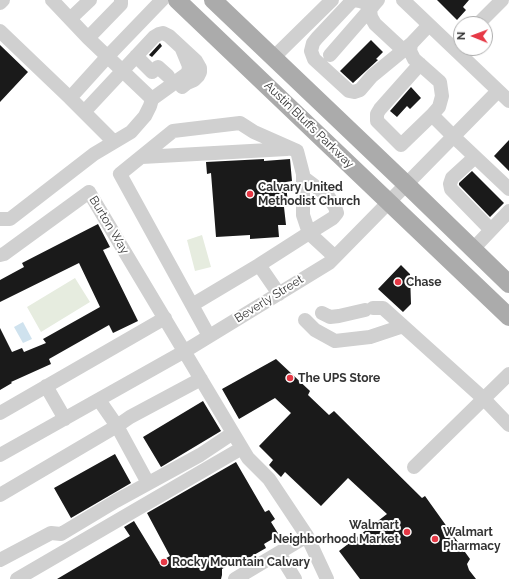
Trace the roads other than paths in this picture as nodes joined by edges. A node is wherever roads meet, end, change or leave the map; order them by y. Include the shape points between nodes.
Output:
1 (3, 0) edge
2 (52, 0) edge
3 (162, 0) edge
4 (177, 0) edge
5 (213, 0) edge
6 (332, 0) edge
7 (403, 0) edge
8 (502, 0) edge
9 (84, 2) edge
10 (121, 2) edge
11 (0, 3) edge
12 (374, 5) edge
13 (486, 16) edge
14 (70, 19) junction
15 (429, 25) junction
16 (0, 31) edge
17 (88, 38) junction
18 (453, 42) edge
19 (330, 55) dead end
20 (409, 55) junction
21 (108, 56) junction
22 (136, 56) junction
23 (467, 56) edge
24 (273, 58) junction
25 (122, 71) junction
26 (168, 76) dead end
27 (498, 91) junction
28 (70, 98) junction
29 (509, 101) edge
30 (151, 103) junction
31 (84, 112) junction
32 (432, 115) junction
33 (453, 136) junction
34 (114, 142) junction
35 (290, 148) junction
36 (475, 156) junction
37 (142, 157) junction
38 (303, 177) junction
39 (406, 184) junction
40 (509, 189) edge
41 (390, 202) junction
42 (509, 211) edge
43 (0, 219) edge
44 (491, 230) junction
45 (309, 233) junction
46 (473, 249) junction
47 (0, 255) edge
48 (335, 257) junction
49 (259, 265) junction
50 (509, 284) edge
51 (279, 294) junction
52 (192, 305) junction
53 (322, 313) dead end
54 (509, 317) edge
55 (165, 318) junction
56 (305, 320) dead end
57 (403, 326) junction
58 (209, 336) junction
59 (184, 351) junction
60 (509, 374) edge
61 (201, 379) junction
62 (46, 386) junction
63 (484, 399) junction
64 (99, 400) junction
65 (0, 413) edge
66 (65, 419) junction
67 (509, 425) edge
68 (117, 426) junction
69 (233, 434) junction
70 (242, 448) junction
71 (0, 455) edge
72 (414, 467) dead end
73 (148, 483) junction
74 (0, 496) edge
75 (307, 536) junction
76 (279, 553) junction
77 (0, 560) edge
78 (16, 579) edge
79 (235, 579) edge
80 (295, 579) edge
81 (327, 579) edge

1 - 11 street
2 - 14 street
3 - 21 street
4 - 41 main road, Austin Bluffs Parkway
5 - 24 main road, Austin Bluffs Parkway
6 - 24 street
7 - 15 street
8 - 13 street
9 - 14 street
10 - 17 street
12 - 19 street
12 - 20 street via 371,17 375,24
12 - 20 street via 354,0 313,43 311,51 314,59 349,91 354,92 360,90 372,76
14 - 17 street
15 - 18 street
15 - 20 street
16 - 28 street
17 - 21 street
20 - 32 street via 440,82 442,96 439,107
20 - 32 street via 402,83 380,109 377,121 401,145
21 - 25 street
21 - 28 street
22 - 25 street
22 - 26 street via 152,72 158,67
22 - 30 street via 154,37 163,33 196,61 200,68 194,80 158,105
23 - 27 street
24 - 39 main road, Austin Bluffs Parkway
25 - 30 street
25 - 31 street
27 - 29 street
27 - 33 street, Beverly Street
28 - 31 street
30 - 34 street via 145,116 131,132
31 - 34 street
32 - 33 street
33 - 36 street
33 - 39 street, Beverly Street
34 - 43 street via 94,154 10,219
35 - 37 street
35 - 37 street via 240,123 173,131
35 - 38 street via 297,151
36 - 40 street
36 - 44 street via 452,178 451,189
37 - 52 street via 120,174
38 - 45 street via 303,215
38 - 45 street via 328,196 337,213
39 - 41 street, Beverly Street
39 - 46 main road, Austin Bluffs Parkway
41 - 48 street, Beverly Street
41 - 54 main road, Austin Bluffs Parkway
42 - 44 street
44 - 46 street
45 - 48 street
45 - 49 street
46 - 50 main road, Austin Bluffs Parkway
47 - 55 street, Burton Way via 89,192
48 - 51 street, Beverly Street
49 - 51 street
49 - 52 street
51 - 58 street, Beverly Street
52 - 58 street
53 - 57 street via 330,317 383,308
55 - 59 street, Burton Way
55 - 62 street
56 - 57 street via 315,330 335,341 370,337
57 - 63 street
58 - 59 street, Beverly Street
59 - 61 street, Burton Way
59 - 64 street, Beverly Street
60 - 63 street
61 - 68 street
61 - 69 street, Burton Way
62 - 65 street
62 - 66 street
63 - 67 street
63 - 72 street
64 - 66 street, Beverly Street
64 - 68 street
66 - 71 street, Beverly Street
68 - 73 street
68 - 74 street
69 - 70 street, Burton Way
69 - 73 street
70 - 75 street, Burton Way via 248,458 269,479
70 - 78 street
73 - 77 street via 61,534 51,533
75 - 76 street
75 - 81 street, Burton Way
76 - 79 street
76 - 80 street

